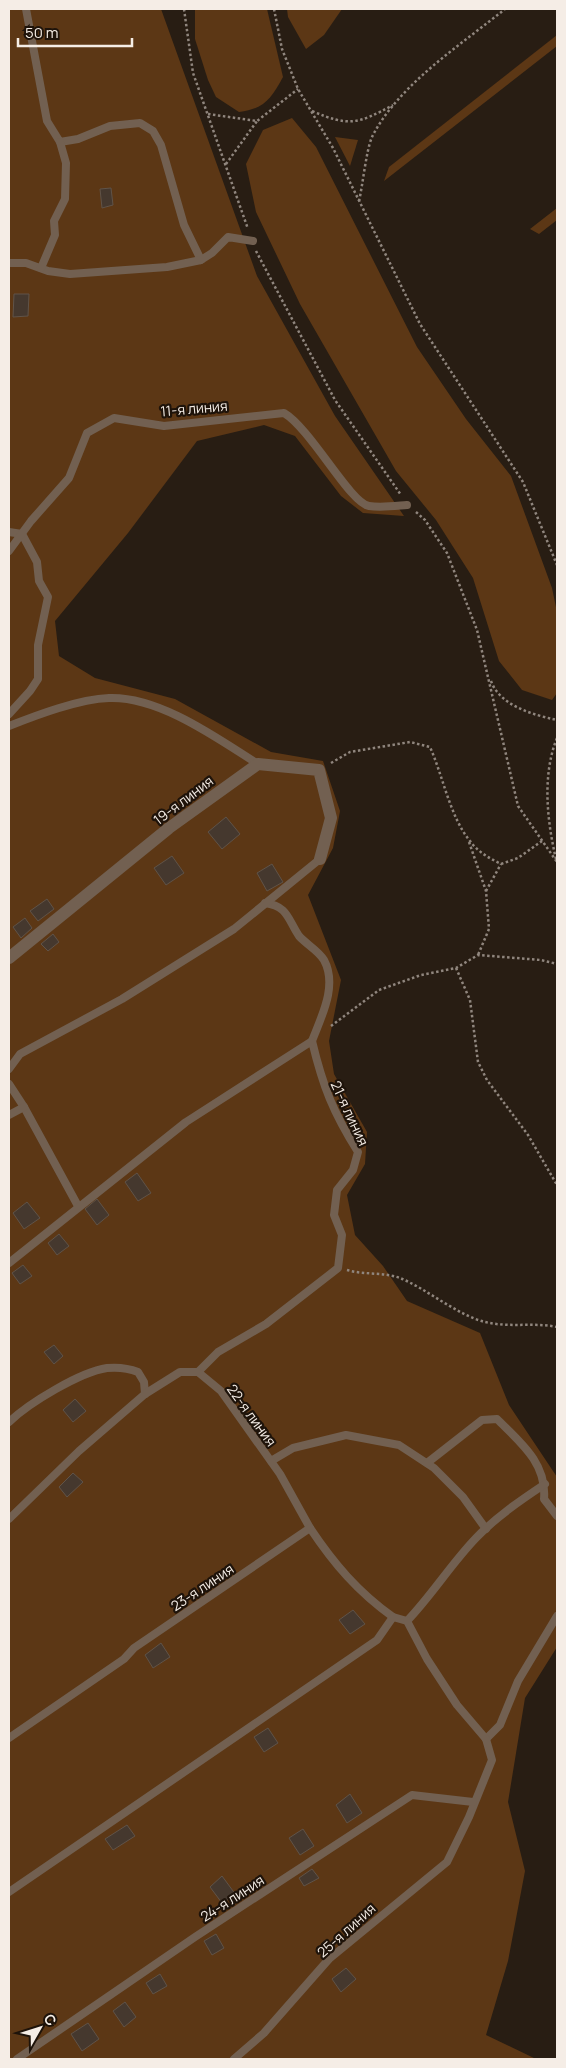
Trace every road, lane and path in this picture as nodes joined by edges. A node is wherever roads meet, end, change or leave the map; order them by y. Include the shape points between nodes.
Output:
1 (26, 9) edge
2 (184, 9) edge
3 (274, 9) edge
4 (505, 9) edge
5 (298, 88) junction
6 (394, 104) junction
7 (311, 111) junction
8 (208, 114) junction
9 (256, 121) junction
10 (60, 142) junction
11 (225, 165) junction
12 (359, 202) junction
13 (253, 241) junction
14 (201, 260) junction
15 (9, 263) edge
16 (41, 268) junction
17 (408, 506) junction
18 (9, 532) edge
19 (22, 534) junction
20 (9, 552) edge
21 (557, 565) edge
22 (487, 670) junction
23 (9, 714) edge
24 (557, 720) edge
25 (9, 726) edge
26 (557, 738) edge
27 (258, 764) junction
28 (319, 770) junction
29 (468, 840) junction
30 (542, 841) junction
31 (320, 859) joint
32 (557, 861) edge
33 (501, 864) junction
34 (486, 891) junction
35 (265, 903) junction
36 (478, 955) junction
37 (9, 958) edge
38 (557, 964) edge
39 (456, 968) junction
40 (312, 1041) junction
41 (9, 1069) edge
42 (9, 1084) edge
43 (24, 1107) junction
44 (9, 1115) edge
45 (557, 1185) edge
46 (78, 1206) junction
47 (9, 1263) edge
48 (338, 1268) junction
49 (557, 1326) edge
50 (198, 1372) junction
51 (145, 1394) junction
52 (9, 1422) edge
53 (271, 1461) junction
54 (427, 1463) junction
55 (545, 1484) junction
56 (557, 1516) edge
57 (9, 1519) edge
58 (310, 1528) junction
59 (486, 1529) junction
60 (557, 1616) edge
61 (393, 1617) junction
62 (407, 1621) junction
63 (9, 1738) edge
64 (486, 1739) junction
65 (473, 1802) junction
66 (9, 1892) edge
67 (17, 2059) edge
68 (234, 2059) edge

1 - 10 lane via 47,122
2 - 8 path via 193,73
3 - 5 path via 282,49
4 - 6 path via 420,78
5 - 7 path
5 - 9 path
6 - 7 path via 361,121 337,122
6 - 12 path via 372,138
7 - 12 path
8 - 9 path
8 - 11 path
9 - 11 path
10 - 14 lane via 78,139 110,126 140,123 153,131 161,145 184,225
10 - 16 lane via 66,163 65,199 54,221 55,235
11 - 13 path
12 - 21 path via 420,324 523,482
13 - 14 lane via 228,237
13 - 17 path via 258,257 335,400
14 - 16 lane via 167,267 70,274
15 - 16 lane via 26,263
17 - 19 lane, 11-я линия via 368,506 354,496 315,442 284,414 164,426 114,418 87,433 69,478
17 - 22 path via 425,520 447,553 477,630
18 - 19 lane
19 - 20 lane, 11-я линия
19 - 23 lane via 37,562 39,581 48,597 38,645 38,679
22 - 24 path via 493,687 507,700 530,714
22 - 30 path via 518,806
25 - 27 lane via 43,713 108,698 132,699 195,723
26 - 32 path via 547,775 551,840
27 - 28 street
27 - 37 street, 19-я линия via 169,828
28 - 29 path via 350,752 410,742 430,748
28 - 31 street via 331,818
29 - 33 path via 482,854
29 - 34 path
30 - 32 path
30 - 33 path via 518,858
31 - 35 lane
33 - 34 path
34 - 36 path via 489,929
35 - 40 lane via 277,905 299,935 323,959 328,974 327,1002
35 - 41 lane via 234,929 122,999 20,1054
36 - 38 path
36 - 39 path
39 - 40 path via 421,975 379,990
39 - 45 path via 470,1000 478,1062 487,1080 528,1135
40 - 46 lane via 186,1122
40 - 48 lane, 21-я линия via 322,1084 337,1118 358,1152 353,1170 337,1190 334,1215 342,1235
42 - 43 lane
43 - 44 lane
43 - 46 lane
46 - 47 lane
48 - 49 path via 399,1278 483,1322 509,1326 541,1323
48 - 50 lane via 266,1324 218,1352
50 - 51 lane via 180,1372
50 - 53 lane, 22-я линия via 221,1391
51 - 52 lane via 144,1382 138,1372 127,1368 107,1368 56,1389
51 - 57 lane via 79,1451
53 - 54 lane via 293,1448 346,1435 399,1445
53 - 58 lane, 22-я линия
54 - 55 lane via 482,1420 497,1419 534,1457
54 - 59 lane via 463,1497
55 - 56 lane via 544,1499
55 - 59 lane
58 - 61 lane via 367,1598
58 - 63 lane, 23-я линия
59 - 62 lane
60 - 64 lane via 518,1681 500,1725
61 - 62 lane
61 - 66 lane via 377,1640
62 - 64 lane via 457,1705
64 - 65 lane via 492,1760
65 - 67 lane, 24-я линия via 412,1795 195,1937
65 - 68 lane, 25-я линия via 469,1817 446,1862 330,1959 264,2033

